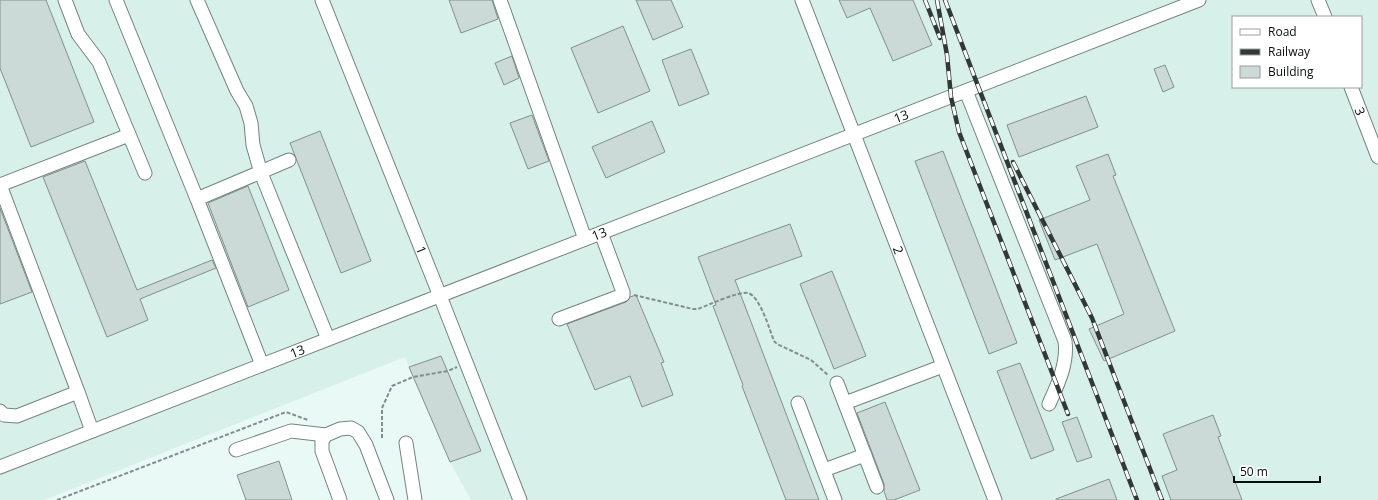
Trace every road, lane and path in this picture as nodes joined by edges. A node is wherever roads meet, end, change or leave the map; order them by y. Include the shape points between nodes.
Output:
1 (65, 0) edge
2 (116, 0) edge
3 (197, 0) edge
4 (322, 0) edge
5 (500, 0) edge
6 (802, 0) edge
7 (1199, 0) edge
8 (1318, 0) edge
9 (1325, 16) edge
10 (1351, 88) edge
11 (966, 91) junction
12 (854, 134) junction
13 (129, 135) junction
14 (1378, 157) edge
15 (289, 160) dead end
16 (145, 173) dead end
17 (261, 173) junction
18 (0, 185) edge
19 (196, 199) junction
20 (601, 233) junction
21 (585, 239) junction
22 (623, 292) junction
23 (440, 296) junction
24 (559, 319) dead end
25 (328, 339) junction
26 (262, 365) junction
27 (943, 366) junction
28 (448, 371) dead end
29 (837, 383) joint
30 (78, 392) junction
31 (798, 403) dead end
32 (845, 403) junction
33 (1050, 404) dead end
34 (0, 411) edge
35 (311, 422) dead end
36 (92, 431) junction
37 (326, 435) junction
38 (382, 438) dead end
39 (406, 443) dead end
40 (236, 450) dead end
41 (864, 455) junction
42 (0, 467) edge
43 (824, 470) junction
44 (877, 487) dead end
45 (57, 500) edge
46 (340, 500) edge
47 (387, 500) edge
48 (415, 500) edge
49 (520, 500) edge
50 (835, 500) edge
51 (995, 500) edge

1 - 13 street via 78,34 99,62
2 - 19 street
3 - 17 street via 246,106
4 - 23 street, 1
5 - 21 street
6 - 12 street, 2
7 - 11 street, 13
8 - 9 street
10 - 14 street, 3
11 - 12 street, 13
11 - 33 street via 1065,341 1065,361
12 - 20 street, 13
12 - 27 street, 2
13 - 16 street
13 - 18 street
15 - 17 street
17 - 19 street
17 - 25 street
18 - 30 street
19 - 26 street
20 - 21 street, 13
20 - 22 street
21 - 23 street, 13
22 - 24 street via 622,295
22 - 29 path via 693,309 748,293 758,302 774,341 812,360
23 - 25 street, 13
23 - 49 street, 1
25 - 26 street, 13
26 - 36 street, 13
27 - 32 street
27 - 51 street, 2
28 - 38 path via 413,377 392,386 382,408
29 - 32 street
30 - 34 street via 17,416 4,415
30 - 36 street
31 - 43 street
32 - 41 street
35 - 45 path via 286,412
36 - 42 street, 13
37 - 40 street via 291,431
37 - 46 street via 322,441 322,451
37 - 47 street via 340,429 351,428 358,432 366,445
39 - 48 street
41 - 43 street
41 - 44 street
43 - 50 street

